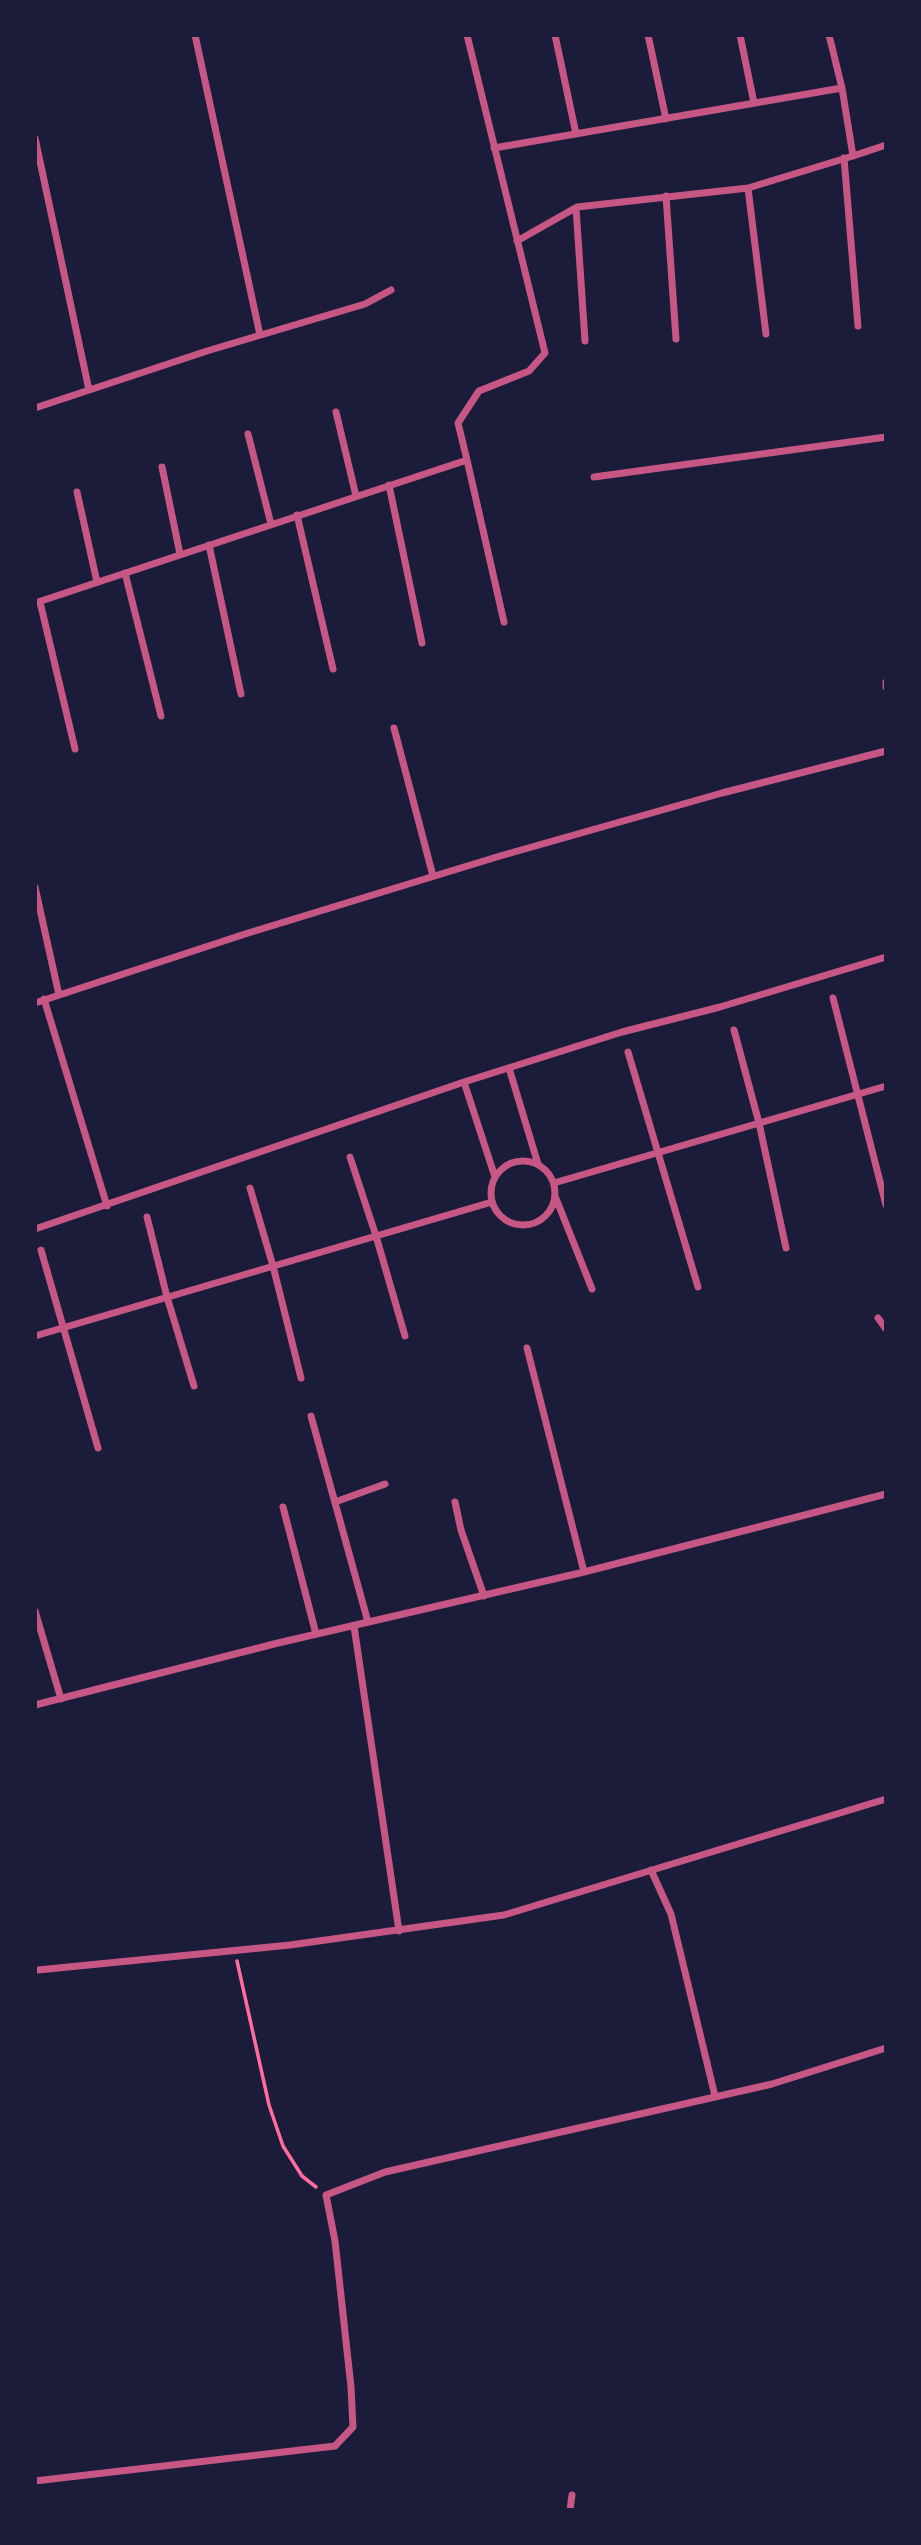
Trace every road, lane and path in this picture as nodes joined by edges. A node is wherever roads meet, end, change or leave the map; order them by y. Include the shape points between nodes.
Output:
1 (195, 35) edge
2 (467, 35) edge
3 (555, 35) edge
4 (648, 35) edge
5 (740, 35) edge
6 (829, 35) edge
7 (842, 88) junction
8 (754, 103) junction
9 (666, 119) junction
10 (576, 134) junction
11 (35, 138) edge
12 (886, 145) edge
13 (494, 148) junction
14 (853, 156) junction
15 (844, 158) junction
16 (748, 188) junction
17 (666, 196) junction
18 (576, 208) junction
19 (517, 241) junction
20 (391, 290) dead end
21 (858, 326) dead end
22 (766, 334) dead end
23 (260, 335) junction
24 (676, 339) dead end
25 (585, 341) dead end
26 (89, 390) junction
27 (35, 408) edge
28 (336, 412) dead end
29 (248, 434) dead end
30 (886, 438) edge
31 (467, 460) junction
32 (162, 467) dead end
33 (594, 477) dead end
34 (389, 485) junction
35 (78, 492) dead end
36 (356, 496) junction
37 (297, 515) junction
38 (271, 524) junction
39 (209, 545) junction
40 (180, 554) junction
41 (125, 573) junction
42 (97, 582) junction
43 (37, 602) edge
44 (504, 622) dead end
45 (422, 643) dead end
46 (333, 669) dead end
47 (241, 694) dead end
48 (160, 716) dead end
49 (394, 727) dead end
50 (75, 748) dead end
51 (886, 751) edge
52 (433, 876) junction
53 (35, 887) edge
54 (886, 957) edge
55 (59, 995) junction
56 (833, 998) dead end
57 (44, 999) junction
58 (35, 1003) edge
59 (734, 1030) dead end
60 (628, 1052) dead end
61 (509, 1068) junction
62 (464, 1082) junction
63 (886, 1086) edge
64 (856, 1095) junction
65 (758, 1123) junction
66 (657, 1153) junction
67 (350, 1157) dead end
68 (538, 1164) junction
69 (495, 1177) junction
70 (554, 1183) junction
71 (250, 1188) dead end
72 (555, 1196) junction
73 (492, 1202) junction
74 (886, 1205) edge
75 (107, 1206) junction
76 (147, 1217) dead end
77 (35, 1229) edge
78 (376, 1236) junction
79 (786, 1248) dead end
80 (41, 1250) dead end
81 (273, 1266) junction
82 (698, 1287) dead end
83 (592, 1289) dead end
84 (167, 1297) junction
85 (878, 1318) dead end
86 (64, 1328) junction
87 (886, 1329) edge
88 (35, 1336) edge
89 (405, 1336) dead end
90 (527, 1348) dead end
91 (301, 1378) dead end
92 (194, 1385) dead end
93 (311, 1416) dead end
94 (98, 1448) dead end
95 (385, 1484) dead end
96 (886, 1494) edge
97 (335, 1502) junction
98 (455, 1502) dead end
99 (283, 1507) dead end
100 (584, 1572) junction
101 (484, 1596) junction
102 (35, 1611) edge
103 (368, 1622) junction
104 (354, 1626) junction
105 (316, 1634) junction
106 (61, 1699) junction
107 (35, 1705) edge
108 (886, 1799) edge
109 (651, 1870) junction
110 (399, 1931) junction
111 (235, 1951) junction
112 (38, 1970) dead end
113 (886, 2048) edge
114 (715, 2096) junction
115 (326, 2195) junction
116 (35, 2481) edge
117 (572, 2496) dead end
118 (570, 2510) edge

1 - 23 street
2 - 13 street
3 - 10 street
4 - 9 street
5 - 8 street
6 - 7 street
7 - 8 street
7 - 14 street
8 - 9 street
9 - 10 street
10 - 13 street
11 - 26 street
12 - 14 street
13 - 19 street
14 - 15 street
15 - 16 street
15 - 21 street
16 - 17 street
16 - 22 street
17 - 18 street
17 - 24 street
18 - 19 street
18 - 25 street
19 - 31 street via 545,353 529,371 479,391 458,423
20 - 23 street via 365,304
23 - 26 street
26 - 27 street
28 - 36 street
29 - 38 street
30 - 33 street
31 - 34 street
31 - 44 street
32 - 40 street
34 - 36 street
34 - 45 street
35 - 42 street
36 - 37 street
37 - 38 street
37 - 46 street
38 - 39 street
39 - 40 street
39 - 47 street
40 - 41 street
41 - 42 street
41 - 48 street
42 - 43 street
43 - 50 street
49 - 52 street
51 - 52 street
52 - 55 street
53 - 55 street
54 - 61 street
55 - 57 street
56 - 64 street
57 - 58 street
57 - 75 street
59 - 65 street
60 - 66 street
61 - 62 street
61 - 68 street
62 - 69 street
62 - 75 street
63 - 64 street
64 - 65 street
64 - 74 street
65 - 66 street
65 - 79 street
66 - 70 street
66 - 82 street
67 - 78 street
68 - 69 street via 513,1162
68 - 70 street
69 - 73 street
70 - 72 street
71 - 81 street
72 - 73 street via 544,1217 520,1225 498,1213
72 - 83 street
73 - 78 street
75 - 77 street
76 - 84 street
78 - 81 street
78 - 89 street
80 - 86 street
81 - 84 street
81 - 91 street
84 - 86 street
84 - 92 street
85 - 87 street
86 - 88 street
86 - 94 street
90 - 100 street
93 - 97 street
95 - 97 street
96 - 100 street
97 - 103 street
98 - 101 street
99 - 105 street
100 - 101 street
101 - 103 street
102 - 106 street
103 - 104 street
104 - 105 street
104 - 110 street
105 - 106 street
106 - 107 street
108 - 109 street
109 - 110 street via 504,1915
109 - 114 street via 671,1914
110 - 111 street
111 - 112 street
111 - 115 path via 269,2105 283,2146 302,2176
113 - 114 street via 772,2084
114 - 115 street via 385,2172
115 - 116 street via 335,2241 353,2427 335,2446
117 - 118 street

